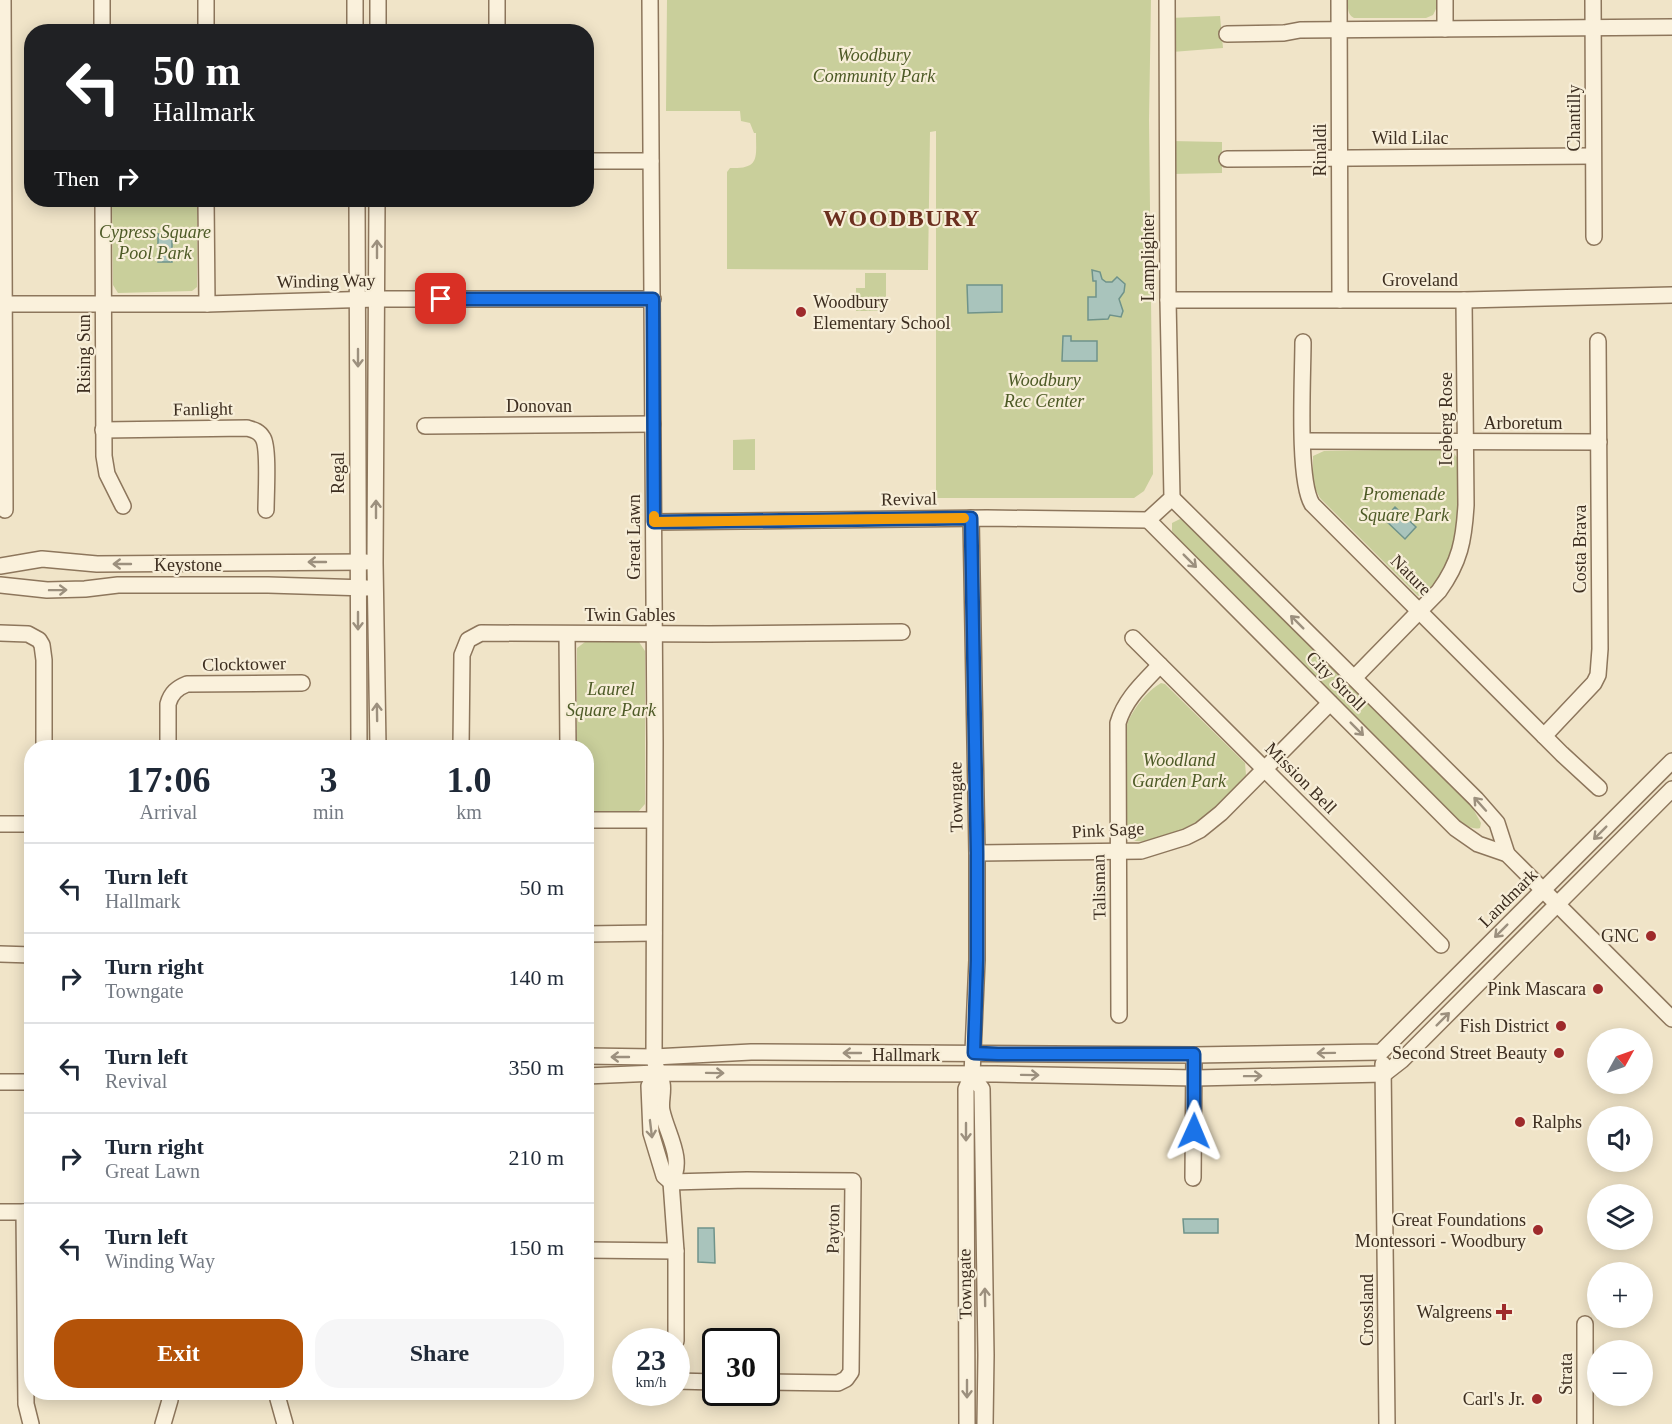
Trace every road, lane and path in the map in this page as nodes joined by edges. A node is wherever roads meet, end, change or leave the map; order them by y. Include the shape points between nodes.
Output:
1 (3, 0) edge
2 (102, 0) edge
3 (206, 0) edge
4 (355, 0) edge
5 (378, 0) edge
6 (497, 0) edge
7 (650, 0) edge
8 (1167, 0) edge
9 (1339, 0) edge
10 (1445, 0) edge
11 (1593, 0) edge
12 (102, 24) edge
13 (206, 24) edge
14 (356, 24) edge
15 (378, 24) edge
16 (497, 24) edge
17 (1672, 27) edge
18 (1593, 28) junction
19 (1445, 29) junction
20 (1339, 30) junction
21 (1227, 34) dead end
22 (2, 45) edge
23 (1593, 156) junction
24 (1340, 158) junction
25 (1227, 159) dead end
26 (594, 161) edge
27 (651, 161) junction
28 (103, 207) edge
29 (207, 207) edge
30 (357, 207) edge
31 (378, 207) edge
32 (1594, 237) dead end
33 (1672, 295) edge
34 (377, 299) junction
35 (653, 299) junction
36 (358, 300) junction
37 (1168, 300) junction
38 (1340, 300) junction
39 (1464, 300) junction
40 (207, 303) junction
41 (2, 304) edge
42 (104, 304) junction
43 (1598, 341) dead end
44 (1303, 342) dead end
45 (653, 424) junction
46 (425, 426) dead end
47 (103, 430) junction
48 (2, 433) edge
49 (1304, 441) junction
50 (1599, 442) junction
51 (1466, 443) junction
52 (1166, 503) junction
53 (123, 506) dead end
54 (5, 510) dead end
55 (266, 510) dead end
56 (971, 518) junction
57 (1148, 520) junction
58 (654, 522) junction
59 (358, 562) junction
60 (375, 562) junction
61 (0, 566) edge
62 (0, 585) edge
63 (358, 588) junction
64 (376, 588) junction
65 (1420, 612) junction
66 (902, 632) dead end
67 (0, 633) edge
68 (567, 634) junction
69 (654, 634) junction
70 (1133, 638) dead end
71 (1160, 665) junction
72 (1354, 678) junction
73 (302, 683) dead end
74 (1330, 703) junction
75 (1544, 736) junction
76 (44, 740) edge
77 (168, 740) edge
78 (359, 740) edge
79 (378, 740) edge
80 (460, 740) edge
81 (568, 740) edge
82 (1672, 761) edge
83 (1264, 769) junction
84 (1599, 788) dead end
85 (1672, 789) edge
86 (594, 820) edge
87 (654, 820) junction
88 (0, 824) edge
89 (24, 824) edge
90 (1118, 852) junction
91 (977, 853) junction
92 (1507, 854) junction
93 (1543, 890) junction
94 (1557, 906) junction
95 (654, 933) junction
96 (594, 934) edge
97 (1441, 945) dead end
98 (0, 954) edge
99 (24, 955) edge
100 (1119, 1015) dead end
101 (1672, 1019) edge
102 (1374, 1052) junction
103 (974, 1053) junction
104 (1194, 1054) junction
105 (594, 1056) edge
106 (654, 1057) junction
107 (656, 1073) junction
108 (1384, 1074) junction
109 (972, 1075) junction
110 (594, 1076) edge
111 (1194, 1078) junction
112 (0, 1082) edge
113 (24, 1082) edge
114 (1193, 1178) dead end
115 (671, 1182) junction
116 (0, 1212) edge
117 (24, 1212) edge
118 (594, 1250) edge
119 (676, 1251) junction
120 (1586, 1324) dead end
121 (676, 1328) edge
122 (780, 1382) edge
123 (26, 1400) edge
124 (170, 1400) edge
125 (278, 1400) edge
126 (31, 1424) edge
127 (163, 1424) edge
128 (285, 1424) edge
129 (967, 1424) edge
130 (985, 1424) edge
131 (1387, 1424) edge
132 (1585, 1424) edge

1 - 22 street
2 - 12 street
3 - 13 street
4 - 14 street
5 - 15 street
6 - 16 street
7 - 27 street, Great Lawn
8 - 37 street, Lamplighter
9 - 20 street, Rinaldi
10 - 19 street
11 - 18 street, Chantilly
17 - 18 street
18 - 19 street
18 - 23 street, Chantilly
19 - 20 street
20 - 21 street
20 - 24 street, Rinaldi
22 - 41 street
23 - 24 street, Wild Lilac
23 - 32 street, Chantilly
24 - 25 street, Wild Lilac
24 - 38 street, Rinaldi
26 - 27 street
27 - 35 street, Great Lawn
28 - 42 street, Rising Sun
29 - 40 street
30 - 36 street, Regal
34 -> 31 street, Regal
33 - 39 street, Groveland
34 - 35 street, Winding Way
34 - 36 street, Winding Way
60 -> 34 street, Regal
35 - 45 street, Great Lawn
36 - 40 street, Winding Way
36 -> 59 street, Regal
37 - 38 street, Groveland
37 - 52 street, Lamplighter
38 - 39 street, Groveland
39 - 51 street, Iceberg Rose
40 - 42 street, Winding Way
41 - 42 street, Winding Way
41 - 48 street
42 - 47 street, Rising Sun
43 - 50 street, Costa Brava
44 - 49 street, Nature
45 - 46 street, Donovan
45 - 58 street, Great Lawn
47 - 53 street, Rising Sun via 107,474
47 - 55 street, Fanlight via 255,430 266,444
48 - 54 street
49 - 51 street, Arboretum
49 - 65 street, Nature via 1304,479 1312,504
50 - 51 street, Arboretum
50 - 75 street, Costa Brava via 1598,675 1589,690
51 - 65 street, Iceberg Rose via 1464,537 1458,560
52 - 57 street
72 -> 52 street, City Stroll
56 - 57 street, Revival
56 - 58 street, Revival
56 - 91 street, Towngate
57 -> 74 street, City Stroll
58 - 69 street, Great Lawn
59 - 60 street, Keystone
59 -> 61 street, Keystone via 97,564 42,560
59 - 63 street, Regal
60 - 64 street, Regal
62 -> 63 street, Keystone via 47,590 118,585
63 - 64 street, Keystone
63 -> 78 street, Regal
79 -> 64 street, Regal
65 - 72 street, Iceberg Rose
65 - 75 street, Nature
66 - 69 street, Twin Gables
67 - 76 street via 28,634 42,645
68 - 69 street, Twin Gables
68 - 80 street, Twin Gables via 481,633 468,640 462,655
68 - 81 street
69 - 87 street, Great Lawn
70 - 71 street, Mission Bell
71 - 83 street, Mission Bell
71 - 90 street, Talisman via 1128,699 1118,723
92 -> 72 street, City Stroll via 1497,823
73 - 77 street, Clocktower via 187,684 170,697
74 - 83 street, Pink Sage
74 -> 92 street, City Stroll via 1455,828 1478,844
75 - 84 street, Nature
82 -> 93 street, Landmark
83 - 90 street, Pink Sage via 1200,830 1157,847
83 - 97 street, Mission Bell
85 - 94 street
86 - 87 street
87 - 95 street, Great Lawn
88 - 89 street
90 - 91 street, Pink Sage
90 - 100 street, Talisman
91 - 103 street, Towngate
92 - 93 street, City Stroll
93 - 94 street, City Stroll
93 -> 102 street, Landmark
94 - 101 street, City Stroll
108 -> 94 street
95 - 96 street
95 - 106 street, Great Lawn
98 - 99 street
102 -> 104 street, Hallmark
102 - 108 street, Crossland
103 - 104 street, Hallmark
103 -> 106 street, Hallmark
103 - 109 street, Towngate
104 - 111 street
106 -> 105 street, Hallmark
106 - 107 street, Great Lawn
107 -> 109 street, Hallmark
107 - 110 street, Hallmark
107 - 115 street via 649,1086 651,1133 664,1176
111 -> 108 street, Hallmark
108 - 131 street, Crossland
109 -> 111 street, Hallmark
109 -> 129 street, Towngate via 966,1089
130 -> 109 street, Towngate via 982,1089
111 - 114 street
112 - 113 street
115 - 119 street
115 - 122 street, Payton via 854,1181 851,1372 838,1383
116 - 117 street
118 - 119 street
119 - 121 street
120 - 132 street, Strata
123 - 126 street
124 - 127 street
125 - 128 street

